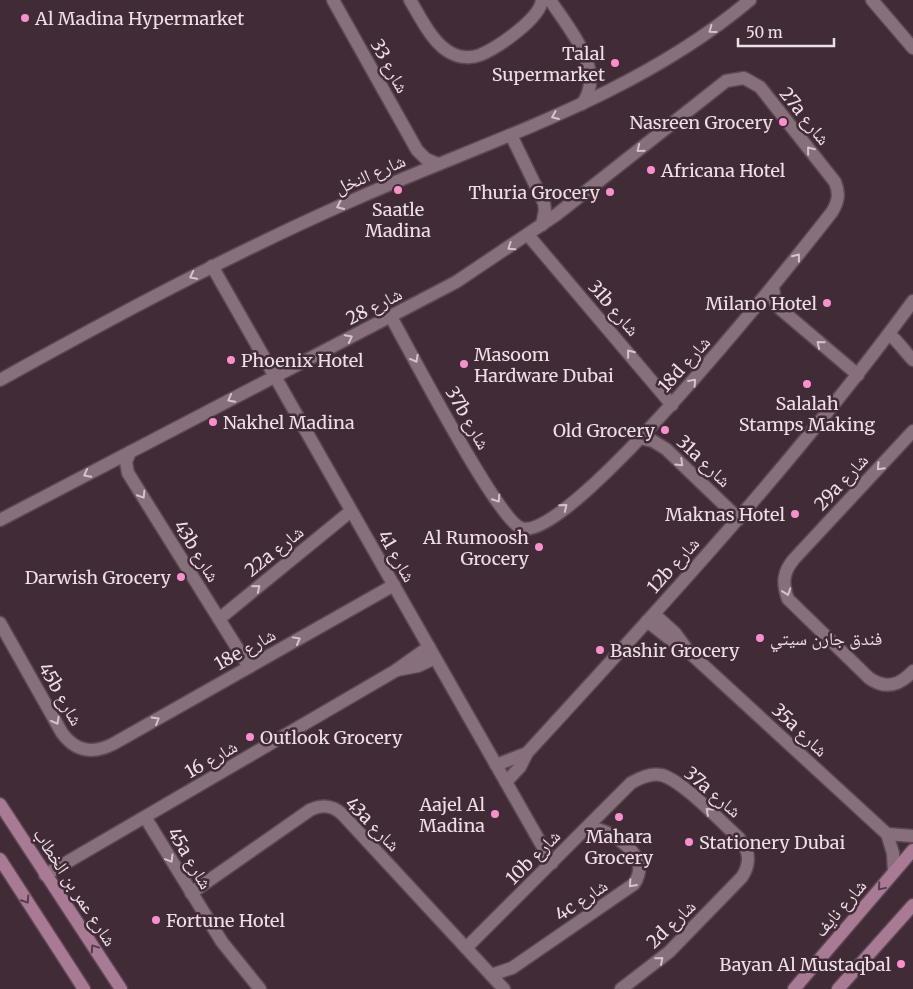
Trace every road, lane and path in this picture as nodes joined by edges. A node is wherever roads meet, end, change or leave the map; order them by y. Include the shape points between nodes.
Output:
1 (333, 0) edge
2 (410, 0) edge
3 (542, 0) edge
4 (550, 0) edge
5 (750, 0) edge
6 (872, 0) edge
7 (913, 48) edge
8 (735, 78) joint
9 (582, 104) junction
10 (510, 135) junction
11 (417, 150) junction
12 (438, 164) junction
13 (412, 176) junction
14 (838, 190) joint
15 (541, 196) junction
16 (570, 204) junction
17 (542, 225) junction
18 (528, 235) junction
19 (212, 266) junction
20 (773, 288) junction
21 (913, 301) edge
22 (391, 317) junction
23 (886, 337) junction
24 (909, 356) edge
25 (858, 375) junction
26 (275, 376) junction
27 (0, 380) edge
28 (672, 405) junction
29 (913, 431) edge
30 (639, 438) junction
31 (130, 452) junction
32 (351, 510) junction
33 (739, 519) junction
34 (0, 520) edge
35 (523, 529) joint
36 (394, 585) junction
37 (650, 617) junction
38 (219, 619) junction
39 (0, 622) edge
40 (432, 652) junction
41 (248, 667) junction
42 (913, 671) edge
43 (113, 744) joint
44 (527, 753) junction
45 (496, 765) junction
46 (506, 782) junction
47 (624, 790) joint
48 (0, 804) edge
49 (605, 809) junction
50 (145, 817) junction
51 (586, 829) junction
52 (609, 832) junction
53 (887, 834) junction
54 (913, 836) edge
55 (913, 850) edge
56 (0, 859) edge
57 (552, 863) junction
58 (894, 872) junction
59 (45, 875) junction
60 (742, 877) joint
61 (191, 893) junction
62 (913, 905) edge
63 (466, 948) junction
64 (491, 975) junction
65 (84, 989) edge
66 (121, 989) edge
67 (260, 989) edge
68 (504, 989) edge
69 (621, 989) edge
70 (794, 989) edge
71 (838, 989) edge

1 - 11 street, شارع 33
2 - 3 street via 443,48 454,55 466,57 490,50 526,24 538,12
4 - 9 street via 591,71 591,89
5 -> 9 street, شارع النخل via 676,55
6 - 7 street
14 -> 8 street, 27a شارع via 760,87
8 -> 16 street, شارع 28 via 726,81
9 -> 10 street, شارع النخل
10 - 12 street, شارع النخل
10 - 15 street
11 - 12 street, شارع 33
11 - 13 street
12 - 13 street, شارع النخل
13 -> 19 street, شارع النخل via 352,200
20 -> 14 street, 18d شارع via 832,212
15 - 16 street via 555,203
15 - 17 street via 545,210
16 - 17 street, شارع 28
17 - 18 street, شارع 28
18 -> 22 street, شارع 28 via 456,282
28 -> 18 street, 31b شارع
19 - 26 street, شارع 41
19 -> 27 street, شارع النخل
25 -> 20 street via 783,312 775,301
28 -> 20 street, 18d شارع
21 - 23 street, 12b شارع
26 -> 22 street, شارع 28
22 -> 35 street, 37b شارع via 465,451 510,519
23 - 24 street via 902,345
23 - 25 street, 12b شارع
25 - 33 street, 12b شارع
26 -> 31 street, شارع 28
26 - 32 street, شارع 41
28 - 30 street, 18d شارع
29 -> 42 street, 29a شارع via 794,558 784,578 788,598 869,678 885,686 894,685
30 -> 33 street, 31a شارع via 654,441 666,449
35 -> 30 street, 18d شارع via 539,527 552,517
31 -> 34 street, شارع 28
31 -> 38 street, 43b شارع via 126,462 128,473
32 - 36 street, شارع 41
38 -> 32 street, 22a شارع
33 - 37 street, 12b شارع
36 - 40 street, شارع 41
41 -> 36 street, 18e شارع
37 - 44 street, 12b شارع
37 - 53 street, 35a شارع via 679,638 689,652
38 - 41 street, 43b شارع
39 -> 43 street, 45b شارع via 69,742 91,751
40 - 45 street, شارع 41
40 - 50 street, شارع 16 via 418,666 394,670
43 -> 41 street, 18e شارع
44 - 45 street, 12b شارع
44 - 46 street, 12b شارع via 520,767
45 - 46 street, شارع 41
46 - 57 street, شارع 41
47 - 49 street, 10b شارع
60 -> 47 street, 37a شارع via 748,862 745,845 679,784 661,775 650,775 631,783
48 - 59 main road, شارع عمر بن الخطاب
49 - 51 street, 10b شارع
49 - 52 street
50 - 59 street, شارع 16
50 -> 61 street, 45a شارع
51 - 52 street
51 - 57 street, 10b شارع
52 -> 64 street, 4c شارع via 636,858 639,871 634,884 512,968
53 - 54 street
53 - 58 street
55 - 58 main road, شارع نايف
56 -> 65 main road
57 - 63 street, 10b شارع
58 -> 70 main road, شارع نايف
66 -> 59 main road, شارع عمر بن الخطاب
69 -> 60 street, 2d شارع via 669,952
61 - 63 street, 43a شارع via 310,810 331,807 343,815
61 - 67 street, 45a شارع via 222,942
62 - 71 main road
63 - 64 street, 43a شارع
64 - 68 street, 43a شارع

